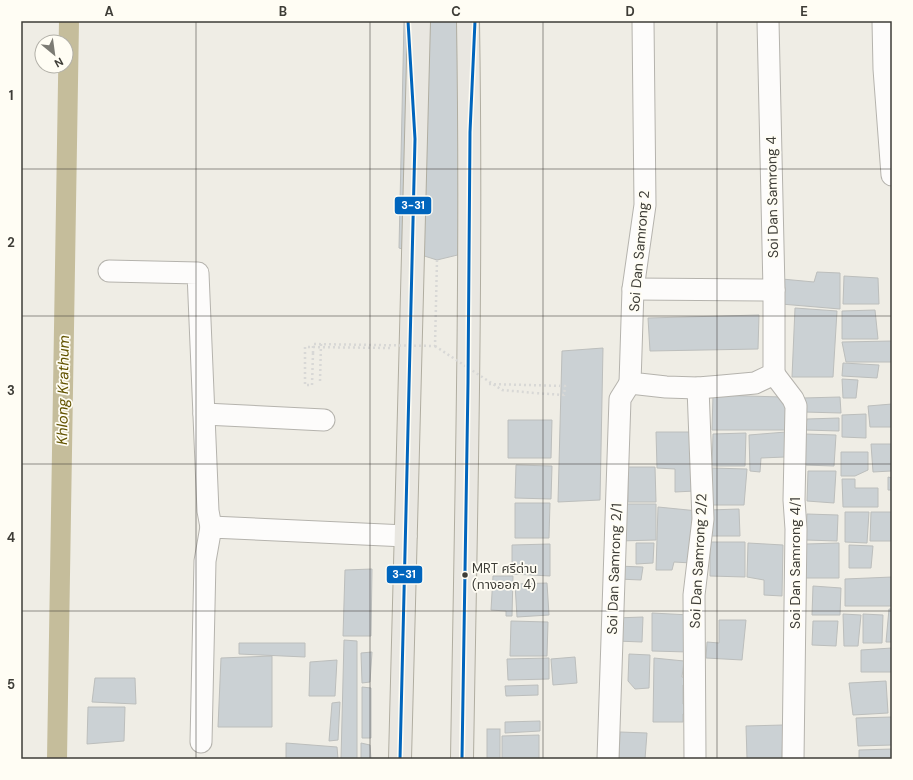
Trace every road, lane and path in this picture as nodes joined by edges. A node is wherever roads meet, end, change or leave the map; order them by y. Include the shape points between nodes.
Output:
1 (408, 21) edge
2 (419, 21) edge
3 (468, 21) edge
4 (475, 21) edge
5 (643, 21) edge
6 (768, 21) edge
7 (883, 21) edge
8 (470, 132) junction
9 (415, 139) junction
10 (892, 175) edge
11 (437, 260) dead end
12 (108, 271) dead end
13 (633, 289) junction
14 (774, 290) junction
15 (321, 344) junction
16 (435, 346) junction
17 (410, 348) junction
18 (774, 374) junction
19 (320, 381) dead end
20 (468, 383) junction
21 (630, 383) junction
22 (698, 388) junction
23 (204, 414) junction
24 (324, 420) dead end
25 (211, 527) junction
26 (406, 536) junction
27 (201, 742) dead end
28 (400, 759) edge
29 (462, 759) edge
30 (608, 759) edge
31 (695, 759) edge
32 (793, 759) edge

1 - 9 main road
2 - 9 main road
3 - 8 main road
4 - 8 main road
5 - 13 street, Soi Dan Samrong 2 via 646,204
6 - 14 street, Soi Dan Samrong 4
7 - 10 street
8 - 20 main road
9 - 17 main road
11 - 16 path, bridge
12 - 23 street via 198,272
13 - 14 street
13 - 21 street, Soi Dan Samrong 2
14 - 18 street, Soi Dan Samrong 4
15 - 16 path, bridge
15 - 17 path, bridge via 313,344 313,353 312,385 305,385 306,347
15 - 19 path, bridge
16 - 20 path, bridge via 502,390 564,395 565,386 560,386
17 - 26 main road
18 - 22 street via 755,383
18 - 32 street, Soi Dan Samrong 4/1 via 793,398 796,406
20 - 29 main road
21 - 22 street
21 - 30 street, Soi Dan Samrong 2/1 via 620,399
22 - 31 street, Soi Dan Samrong 2/2 via 703,519 694,595
23 - 24 street
23 - 25 street via 208,511
25 - 26 street
25 - 27 street via 206,561
26 - 28 main road

